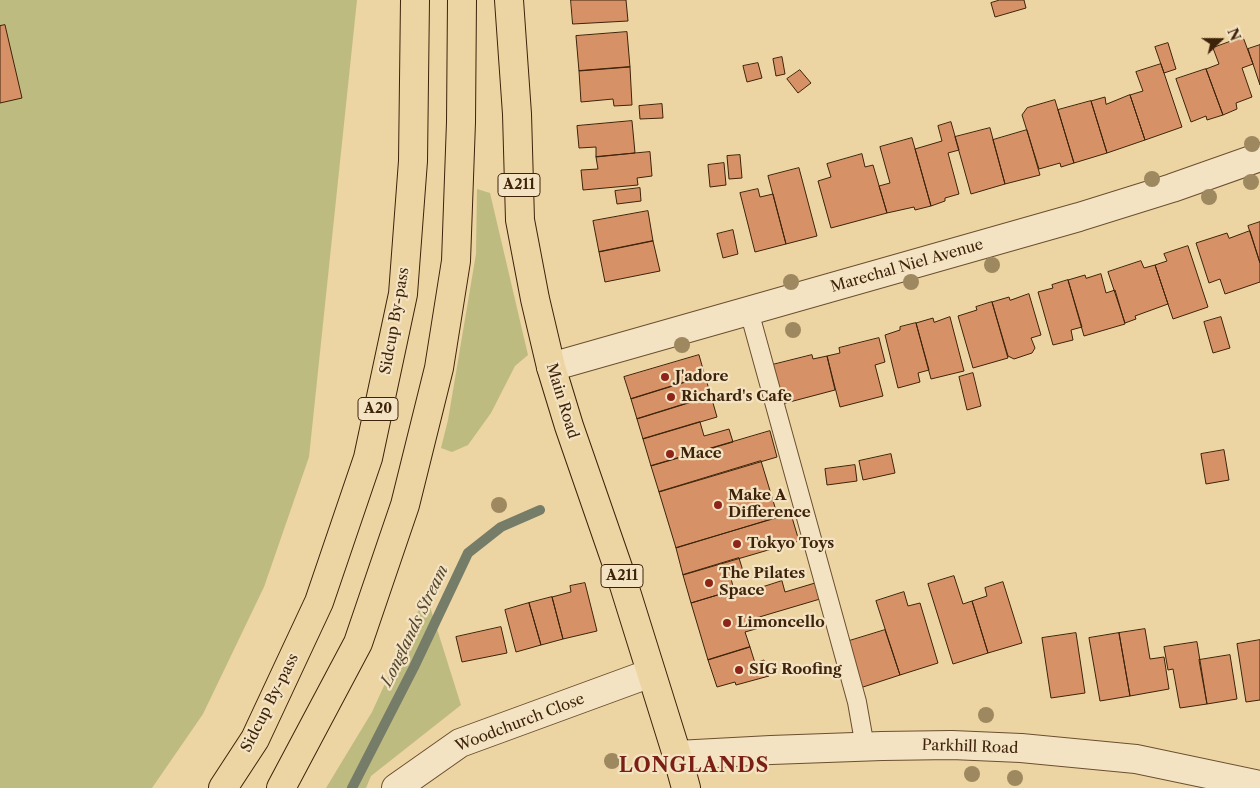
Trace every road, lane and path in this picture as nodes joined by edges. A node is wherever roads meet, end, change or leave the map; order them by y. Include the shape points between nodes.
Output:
1 (415, 0) edge
2 (462, 0) edge
3 (510, 0) edge
4 (1260, 157) edge
5 (749, 311) junction
6 (551, 367) junction
7 (651, 673) junction
8 (865, 748) junction
9 (678, 755) junction
10 (1260, 785) edge
11 (223, 788) edge
12 (281, 788) edge
13 (396, 788) edge
14 (686, 788) edge

1 - 11 main road, Sidcup By-pass / A20 via 413,162 403,294 368,458 320,602 255,739
2 - 12 main road via 456,261 440,368 404,505 358,643
3 - 6 main road, Main Road / A211 via 520,220
4 - 5 street, Marechal Niel Avenue via 1079,217
5 - 6 street, Marechal Niel Avenue
5 - 8 lane via 857,702
6 - 7 main road, Main Road / A211
7 - 9 main road, Main Road / A211
7 - 13 street, Woodchurch Close via 460,743
8 - 9 street, Parkhill Road
8 - 10 street, Parkhill Road via 952,745 1021,748 1136,759
9 - 14 main road, Main Road / A211

